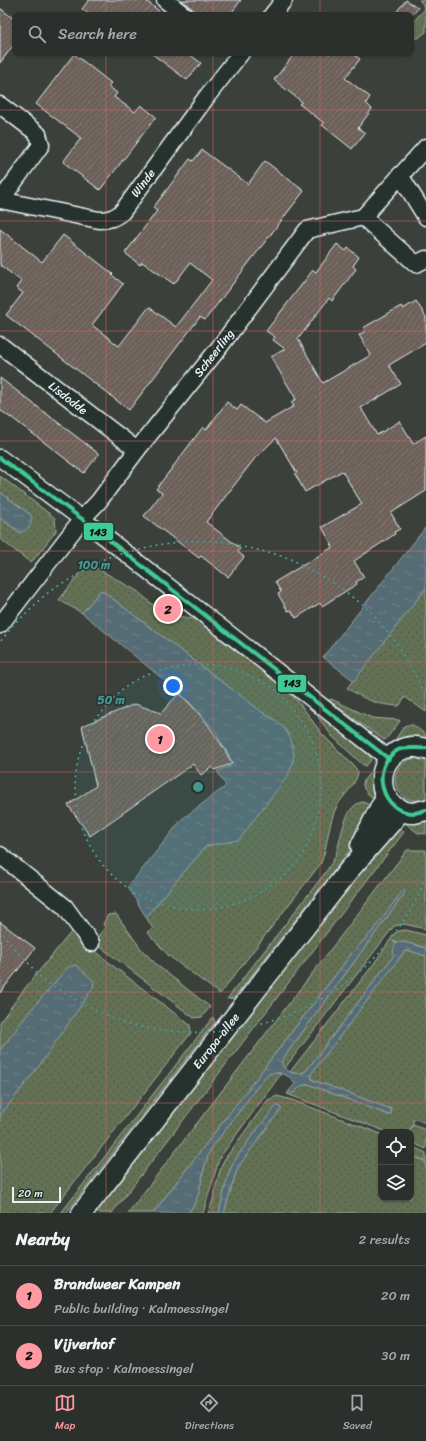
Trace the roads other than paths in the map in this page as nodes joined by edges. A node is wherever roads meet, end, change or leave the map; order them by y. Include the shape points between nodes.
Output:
1 (165, 0) edge
2 (284, 0) edge
3 (180, 12) edge
4 (274, 12) edge
5 (237, 56) edge
6 (0, 105) edge
7 (426, 147) edge
8 (400, 175) junction
9 (1, 200) edge
10 (363, 217) junction
11 (426, 217) edge
12 (426, 259) edge
13 (0, 345) edge
14 (136, 450) junction
15 (0, 458) edge
16 (82, 519) junction
17 (0, 625) edge
18 (426, 749) edge
19 (389, 759) junction
20 (393, 804) junction
21 (426, 810) edge
22 (0, 855) edge
23 (91, 943) dead end
24 (82, 1213) edge

1 - 3 street
2 - 4 street
5 - 9 street, Winde via 122,212 115,217 99,220
6 - 9 street via 38,134 41,145
7 - 8 street
8 - 10 street
8 - 11 street
10 - 12 street via 416,264
10 - 14 street, Scheerling via 307,230 218,349
13 - 14 street, Lisdodde
14 - 16 street, Scheerling
15 - 16 street
16 - 17 street, Scheerling
16 - 19 street
18 - 19 main road via 412,747 398,751
19 - 20 main road via 382,772 382,786
20 - 21 main road via 414,813
20 - 24 main road, Europa-allee via 394,819 350,869
22 - 23 street via 65,907

